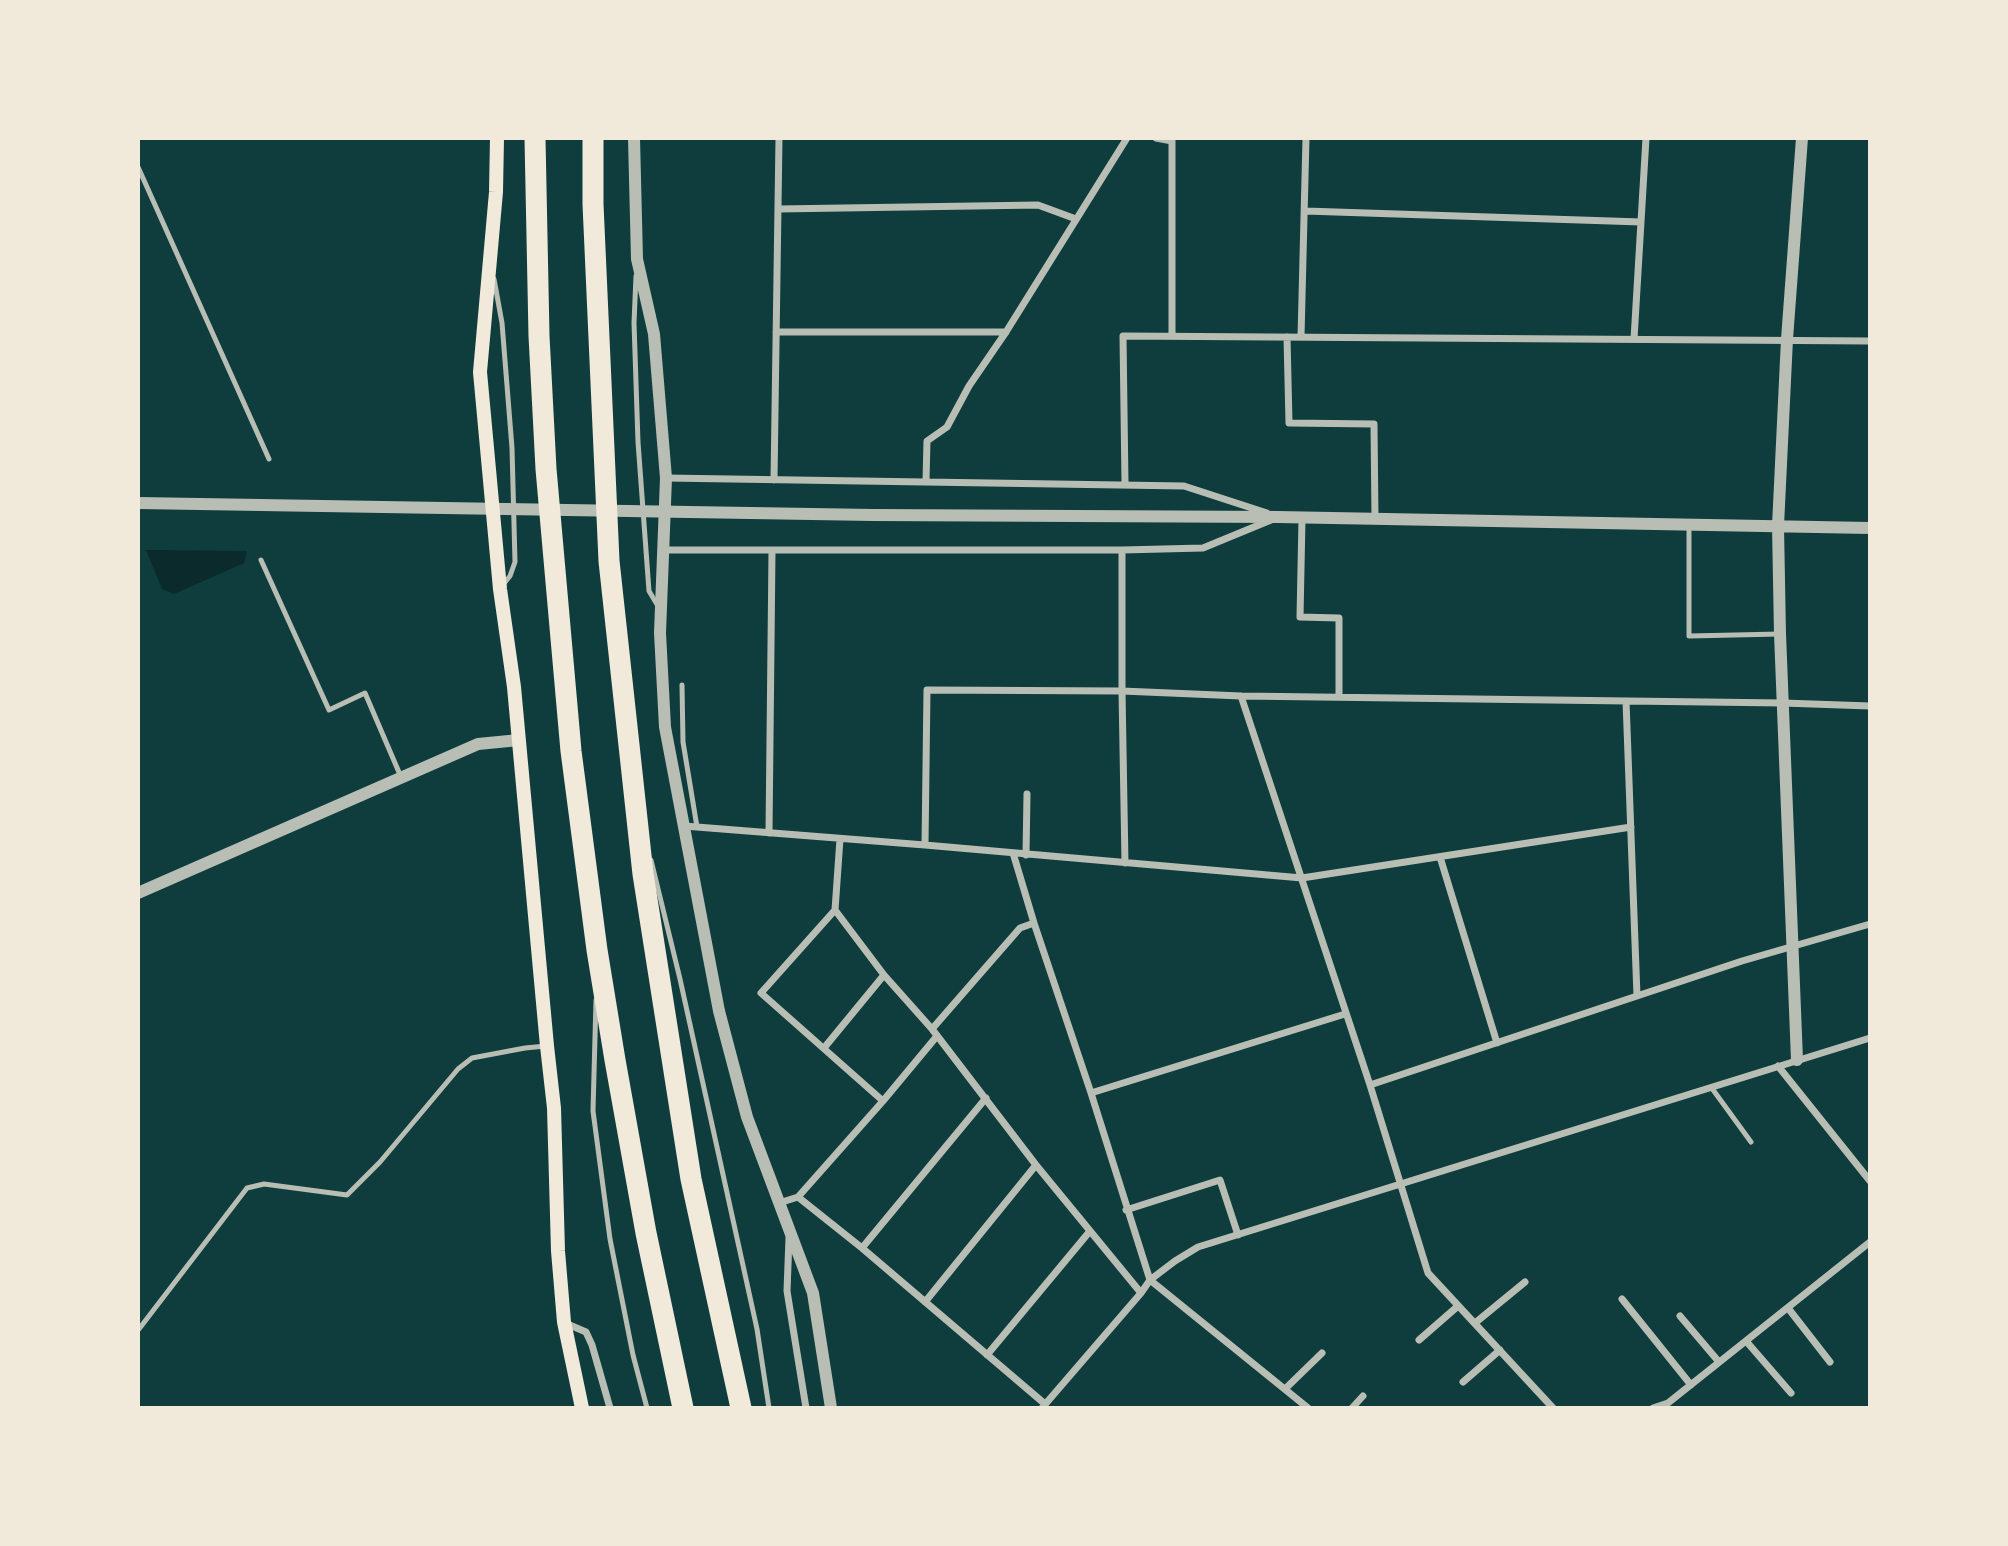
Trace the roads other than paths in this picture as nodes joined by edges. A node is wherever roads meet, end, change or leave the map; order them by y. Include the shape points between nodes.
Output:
1 (497, 138) edge
2 (535, 138) edge
3 (593, 138) edge
4 (634, 138) edge
5 (779, 138) edge
6 (1127, 138) edge
7 (1156, 138) edge
8 (1306, 138) edge
9 (1646, 138) edge
10 (1802, 138) edge
11 (1171, 140) edge
12 (138, 167) edge
13 (778, 209) junction
14 (1305, 211) junction
15 (1076, 219) junction
16 (1641, 222) junction
17 (637, 259) junction
18 (491, 262) junction
19 (776, 331) junction
20 (1006, 332) junction
21 (1172, 336) junction
22 (1287, 337) junction
23 (1301, 337) junction
24 (1634, 339) junction
25 (1787, 340) junction
26 (1870, 341) edge
27 (269, 459) dead end
28 (666, 478) junction
29 (774, 480) junction
30 (926, 481) junction
31 (1125, 484) junction
32 (138, 503) edge
33 (1278, 517) junction
34 (1302, 519) junction
35 (1375, 519) junction
36 (1689, 526) junction
37 (1778, 526) junction
38 (1870, 528) edge
39 (664, 550) junction
40 (1122, 550) junction
41 (772, 551) junction
42 (261, 560) dead end
43 (500, 589) junction
44 (662, 612) junction
45 (1780, 634) junction
46 (682, 685) dead end
47 (1122, 691) junction
48 (1241, 696) junction
49 (1339, 697) junction
50 (1626, 701) junction
51 (1783, 703) junction
52 (1870, 706) edge
53 (519, 740) junction
54 (401, 777) junction
55 (633, 786) junction
56 (1027, 794) dead end
57 (683, 826) junction
58 (697, 827) junction
59 (1631, 827) junction
60 (769, 833) junction
61 (646, 837) dead end
62 (840, 839) junction
63 (925, 845) junction
64 (649, 850) dead end
65 (1013, 853) junction
66 (1026, 855) junction
67 (1440, 857) junction
68 (1125, 863) junction
69 (1302, 878) junction
70 (138, 893) edge
71 (835, 910) junction
72 (1034, 923) junction
73 (1870, 924) edge
74 (1791, 946) junction
75 (597, 950) junction
76 (884, 975) junction
77 (1637, 996) junction
78 (1345, 1014) junction
79 (934, 1033) junction
80 (1870, 1038) edge
81 (1497, 1043) junction
82 (547, 1046) junction
83 (824, 1048) junction
84 (1797, 1060) junction
85 (1778, 1066) junction
86 (1370, 1085) junction
87 (1711, 1087) junction
88 (1091, 1093) junction
89 (986, 1098) junction
90 (883, 1101) junction
91 (1751, 1142) dead end
92 (1036, 1165) junction
93 (1870, 1181) edge
94 (1400, 1185) junction
95 (798, 1196) junction
96 (778, 1204) junction
97 (1126, 1210) junction
98 (1090, 1231) junction
99 (789, 1234) junction
100 (1238, 1235) junction
101 (1869, 1246) edge
102 (862, 1248) junction
103 (1150, 1280) junction
104 (1525, 1282) dead end
105 (1141, 1293) junction
106 (1622, 1298) dead end
107 (925, 1302) junction
108 (1458, 1306) junction
109 (1788, 1308) junction
110 (1680, 1316) dead end
111 (564, 1322) junction
112 (1475, 1323) junction
113 (139, 1329) edge
114 (1419, 1340) dead end
115 (1746, 1341) junction
116 (1500, 1350) junction
117 (1322, 1353) dead end
118 (987, 1355) junction
119 (1719, 1362) junction
120 (1830, 1362) dead end
121 (1463, 1382) dead end
122 (1691, 1385) junction
123 (1285, 1389) junction
124 (1791, 1393) dead end
125 (1363, 1396) dead end
126 (1043, 1406) edge
127 (582, 1408) edge
128 (610, 1408) edge
129 (647, 1408) edge
130 (683, 1408) edge
131 (741, 1408) edge
132 (769, 1408) edge
133 (806, 1408) edge
134 (831, 1408) edge
135 (1308, 1408) edge
136 (1352, 1408) edge
137 (1553, 1408) edge
138 (1653, 1408) edge

1 - 18 main road
2 - 75 highway via 548,494 570,751
3 - 55 highway via 609,561
4 - 17 street
5 - 13 street
6 - 15 street
7 - 11 street
8 - 14 street
9 - 16 street
10 - 25 street
11 - 21 street
12 - 27 lane
13 - 15 street via 1038,205
13 - 19 street
14 - 16 street
14 - 23 street
15 - 20 street
16 - 24 street
17 - 28 street via 654,334
17 - 44 lane via 634,323 640,468 649,591
18 - 43 main road via 480,372
18 - 43 lane via 502,323 512,448 515,562
19 - 20 street
19 - 29 street
20 - 30 street via 947,427 928,441
21 - 22 street
21 - 31 street via 1123,336
22 - 23 street
22 - 35 street via 1289,423 1374,424
23 - 24 street
24 - 25 street
25 - 26 street
25 - 37 street
28 - 29 street
28 - 39 street
29 - 30 street
30 - 31 street
31 - 33 street via 1184,486
32 - 33 street
33 - 34 street
33 - 40 street via 1203,548
34 - 35 street
34 - 49 street via 1300,617 1339,618
35 - 36 street
36 - 37 street
36 - 45 lane via 1689,636
37 - 38 street
37 - 45 street
39 - 41 street
39 - 44 street
40 - 41 street
40 - 47 street
41 - 60 street
42 - 54 lane via 328,710 365,693
43 - 53 main road
44 - 57 street via 666,727
45 - 51 street
46 - 58 lane via 682,742
47 - 48 street
47 - 63 street via 927,690
47 - 68 street
48 - 49 street
48 - 69 street
49 - 50 street
50 - 51 street
50 - 59 street
51 - 52 street
51 - 74 street
53 - 54 street via 478,744
53 - 82 main road
54 - 70 street
55 - 61 lane
55 - 131 highway via 691,1179
56 - 66 street
57 - 58 street
57 - 96 street via 719,1011 747,1117
58 - 60 street
59 - 67 street
59 - 77 street
60 - 62 street
62 - 63 street
62 - 71 street
63 - 65 street
64 - 132 lane via 757,1329
65 - 66 street
65 - 72 street
66 - 68 street
67 - 69 street
67 - 81 street
68 - 69 street
69 - 78 street
71 - 76 street
71 - 83 street via 761,993
72 - 79 street via 1020,928
72 - 88 street
73 - 74 street
74 - 77 street
74 - 84 street
75 - 129 lane via 593,1111 610,1239
75 - 130 highway via 646,1233
76 - 79 street
76 - 83 street
77 - 81 street
78 - 86 street
78 - 88 street
79 - 89 street
79 - 90 street
80 - 84 street
81 - 86 street
82 - 111 main road
82 - 113 lane via 472,1058 346,1195 264,1185 247,1188
83 - 90 street
84 - 85 street
85 - 87 street
85 - 93 street
86 - 94 street
87 - 91 lane
87 - 94 street
88 - 97 street
89 - 92 street
89 - 102 street
90 - 95 street
92 - 98 street
92 - 107 street
94 - 100 street
94 - 108 street via 1428,1273
95 - 96 street
95 - 102 street
96 - 99 street
97 - 100 street via 1220,1180
97 - 103 street
98 - 105 street
98 - 118 street
99 - 133 street via 788,1290
99 - 134 street via 813,1293
100 - 103 street via 1198,1247
101 - 109 street
102 - 107 street
103 - 105 street
103 - 123 street
104 - 112 street
105 - 126 street
106 - 122 street
107 - 118 street
108 - 112 street
108 - 114 street
109 - 115 street
109 - 120 street
110 - 119 street
111 - 127 main road
111 - 128 street via 586,1332
112 - 116 street
115 - 119 street
115 - 124 street
116 - 121 street
116 - 137 street
117 - 123 street
118 - 126 street
119 - 122 street
122 - 138 street
123 - 135 street
125 - 136 street

